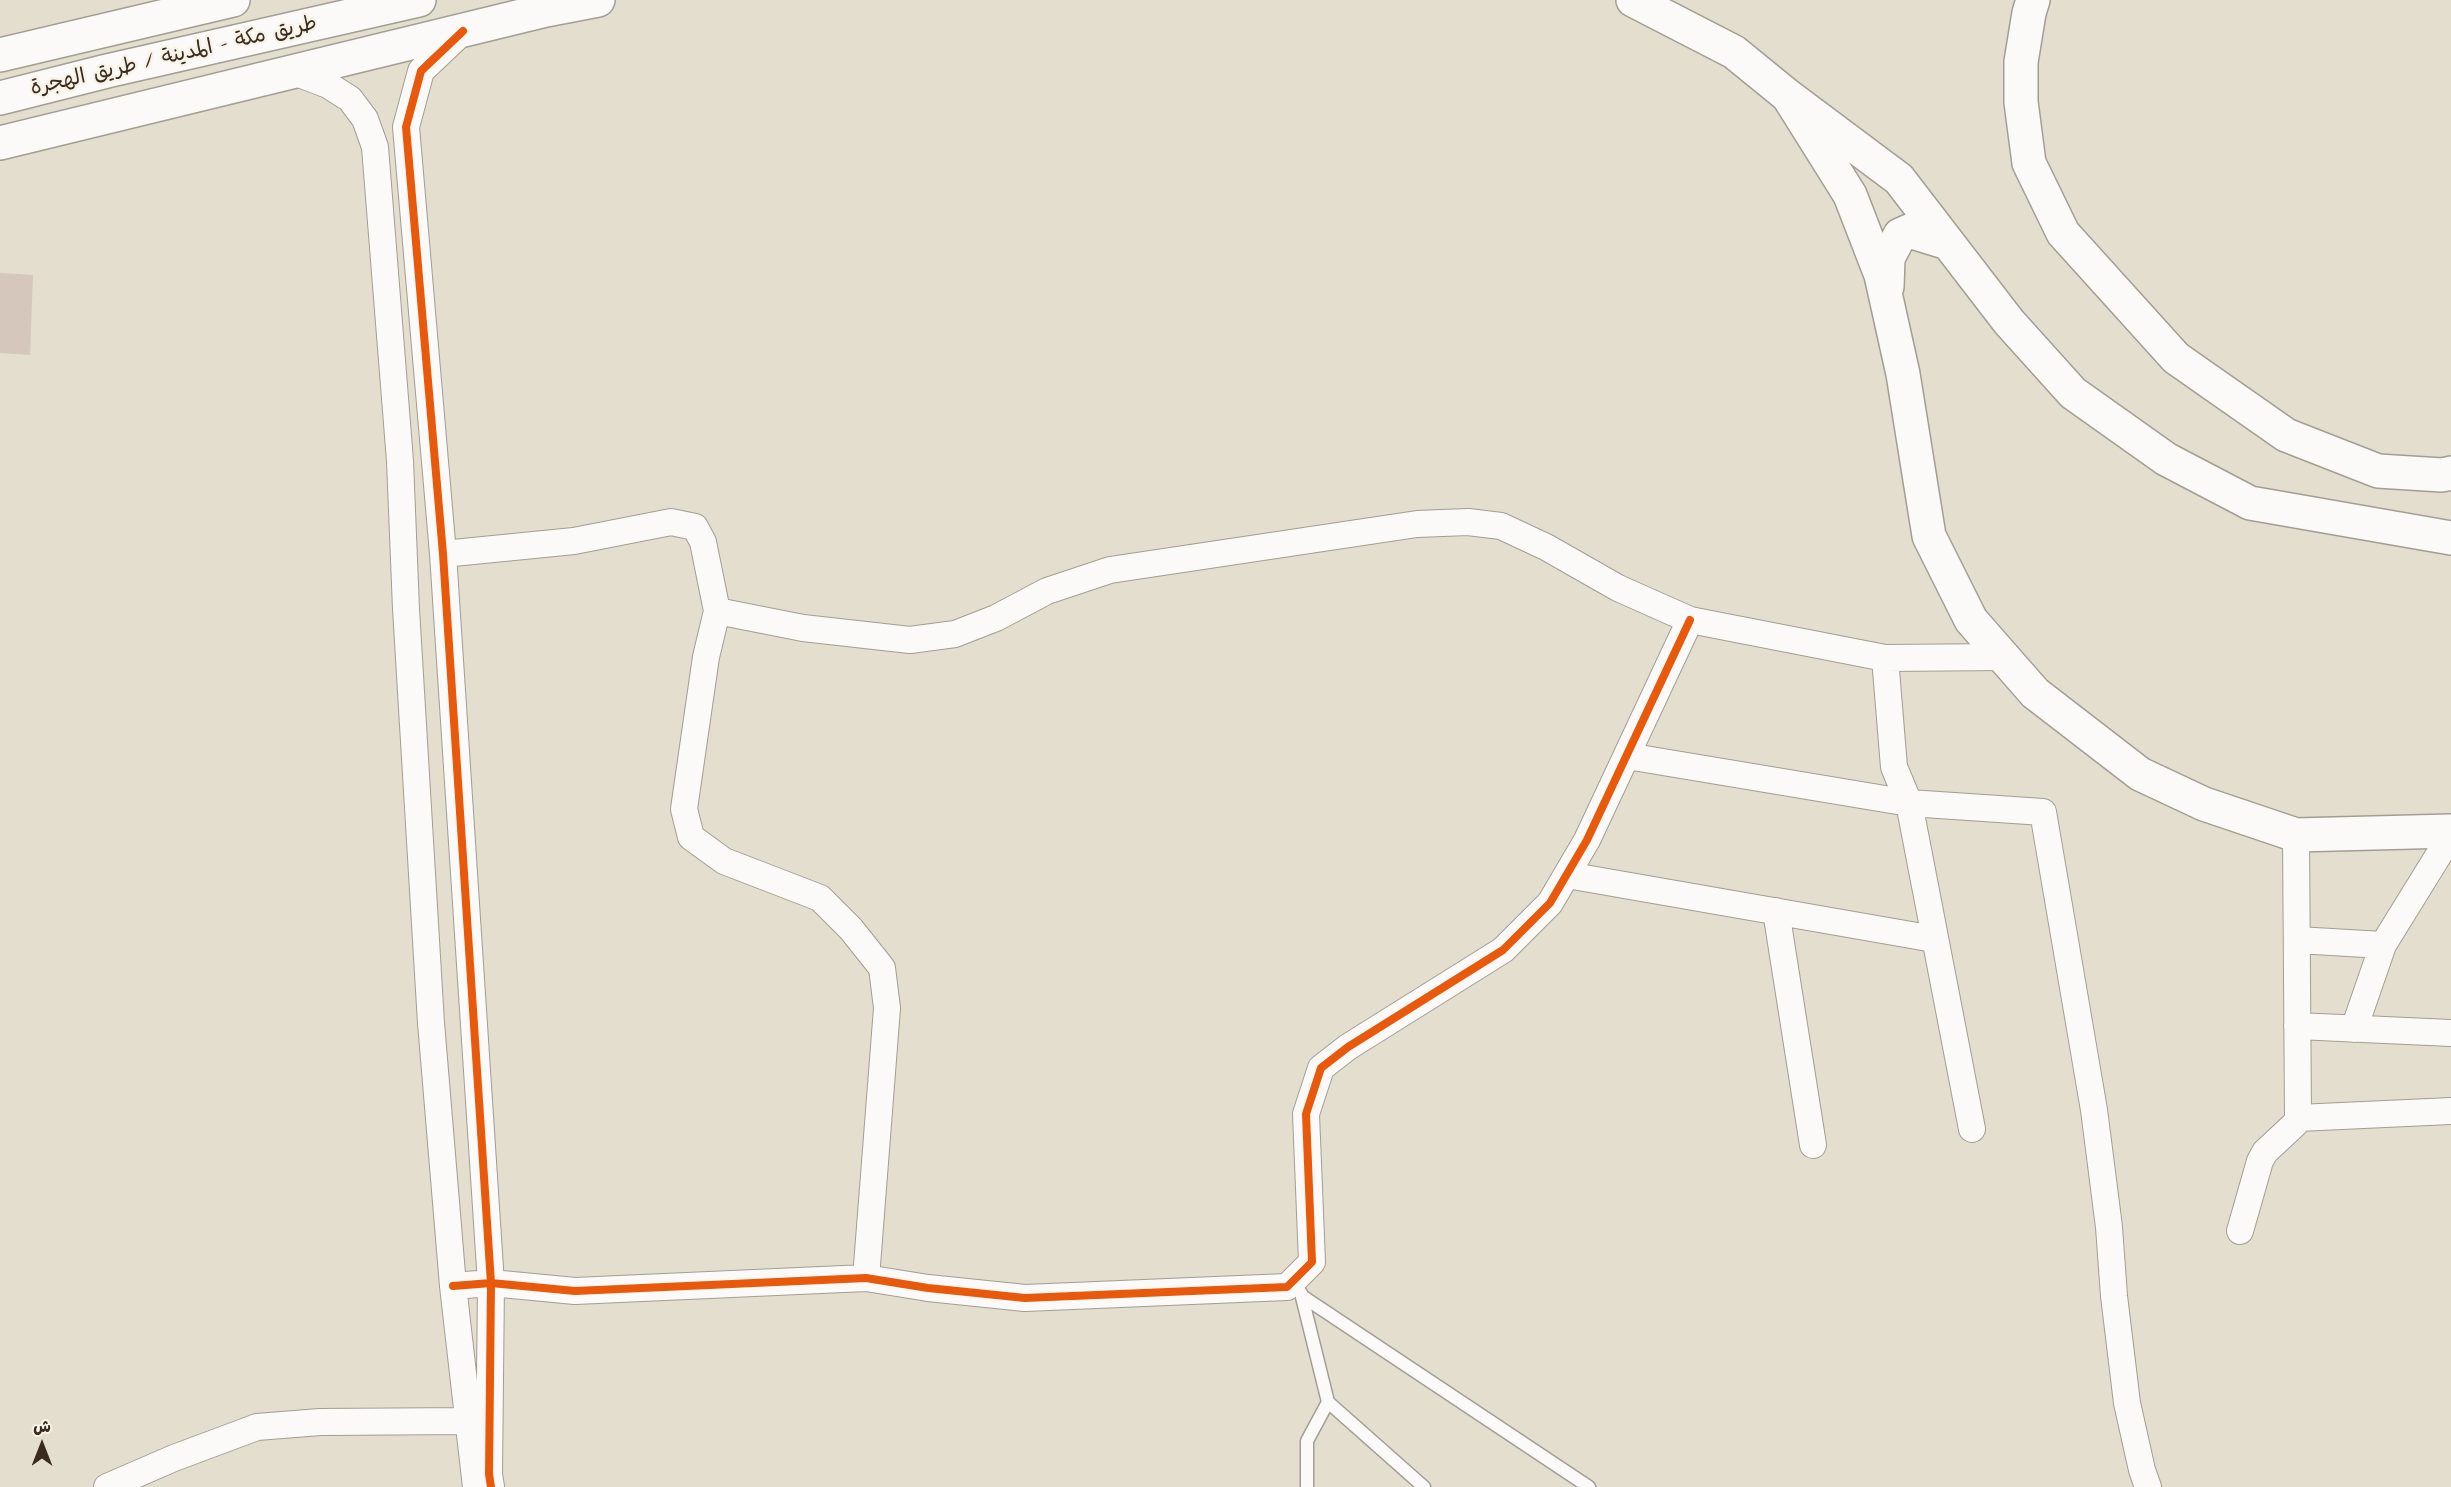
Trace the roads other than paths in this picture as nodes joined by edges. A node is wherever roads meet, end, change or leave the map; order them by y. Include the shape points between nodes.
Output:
1 (233, 0) edge
2 (418, 0) edge
3 (597, 0) edge
4 (1634, 0) edge
5 (2033, 0) edge
6 (463, 31) junction
7 (0, 55) edge
8 (294, 72) junction
9 (1788, 96) junction
10 (0, 98) edge
11 (0, 144) edge
12 (1948, 243) junction
13 (1884, 288) junction
14 (434, 458) junction
15 (400, 461) junction
16 (2451, 473) edge
17 (2451, 538) edge
18 (443, 554) junction
19 (717, 611) junction
20 (1690, 620) junction
21 (2004, 657) junction
22 (1885, 658) junction
23 (1627, 756) junction
24 (1909, 803) junction
25 (2451, 833) edge
26 (2296, 836) junction
27 (1567, 875) junction
28 (423, 880) junction
29 (465, 880) junction
30 (1776, 911) junction
31 (1934, 939) junction
32 (2297, 940) junction
33 (2383, 945) junction
34 (2297, 1026) junction
35 (2354, 1029) junction
36 (2451, 1033) edge
37 (2451, 1111) edge
38 (2298, 1119) junction
39 (1972, 1130) dead end
40 (1813, 1145) dead end
41 (2240, 1230) dead end
42 (866, 1278) junction
43 (491, 1283) junction
44 (453, 1286) junction
45 (1300, 1286) junction
46 (1328, 1402) junction
47 (468, 1421) junction
48 (107, 1487) edge
49 (476, 1487) edge
50 (491, 1487) edge
51 (1307, 1487) edge
52 (1424, 1487) edge
53 (1589, 1487) edge
54 (2148, 1487) edge

1 - 7 main road, طريق مكة - المدينة / طريق الهجرة
2 - 10 main road, طريق مكة - المدينة / طريق الهجرة
3 - 6 main road
4 - 9 main road via 1734,52
5 - 16 main road via 2021,62 2021,102 2029,163 2063,233 2176,358 2286,435 2378,471
6 - 8 main road
6 - 14 street via 421,71 405,127
8 - 11 main road
8 - 15 street via 328,85 350,99 365,118 375,147
9 - 12 main road via 1899,179
9 - 13 main road via 1850,195
12 - 13 main road via 1910,231 1900,236 1888,258
12 - 17 main road via 2009,322 2073,393 2166,459 2250,503
13 - 21 main road via 1903,374 1929,536 1971,620
14 - 15 street
14 - 18 street
15 - 28 street via 405,609
18 - 19 street via 574,541 671,522 695,527 704,542
18 - 29 street
19 - 20 street via 803,628 910,640 956,634 1047,591 1110,570 1417,524 1468,522 1501,526 1618,588
19 - 42 street via 706,657 684,809 692,837 724,861 820,898 882,968 887,1008
20 - 22 street
20 - 23 street
21 - 22 street
21 - 26 main road via 2035,693 2140,774 2204,804
22 - 24 street via 1894,767
23 - 24 street
23 - 27 street
24 - 31 street
24 - 54 street via 2043,812 2094,1110 2127,1403
25 - 26 main road
25 - 33 street
26 - 32 street
27 - 30 street
27 - 45 street via 1550,903 1503,950 1347,1047 1321,1068 1306,1114 1312,1262
28 - 29 street
28 - 44 street
29 - 43 street
30 - 31 street
30 - 40 street
31 - 39 street
32 - 33 street
32 - 34 street
33 - 35 street
34 - 35 street
34 - 38 street
35 - 36 street
37 - 38 street
38 - 41 street via 2260,1161
42 - 43 street via 575,1291
42 - 45 street via 1025,1298
43 - 44 street
43 - 50 street
44 - 47 street
45 - 46 lane
45 - 53 lane
46 - 51 lane via 1307,1442
46 - 52 lane
47 - 48 street via 320,1422 257,1427
47 - 49 street

